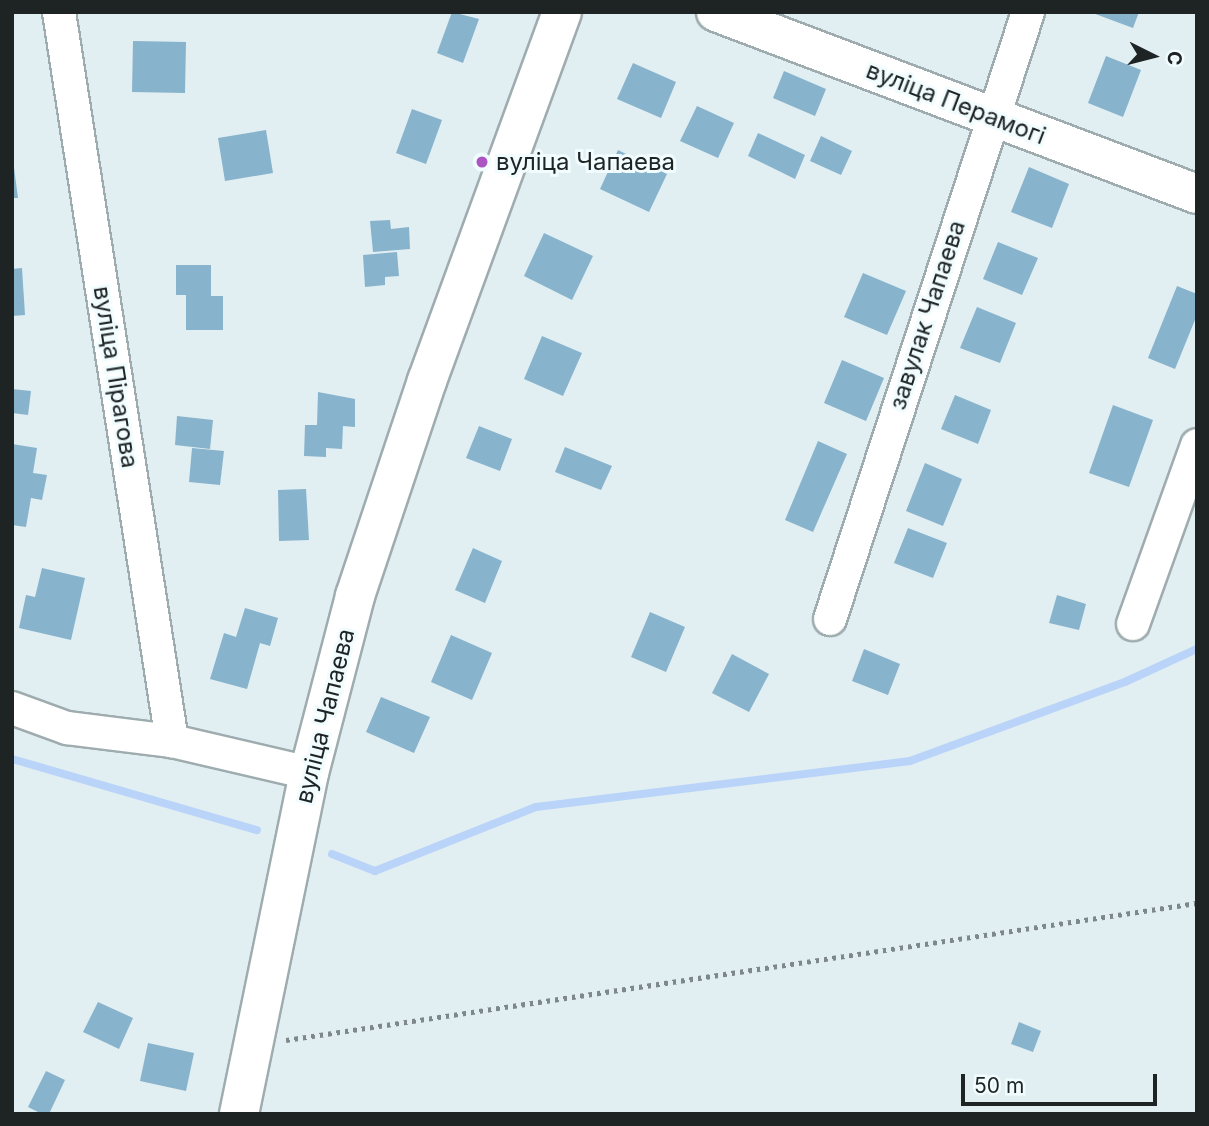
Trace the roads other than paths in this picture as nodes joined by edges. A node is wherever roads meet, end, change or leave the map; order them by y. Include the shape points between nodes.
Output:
1 (59, 12) edge
2 (562, 12) edge
3 (716, 12) edge
4 (1028, 12) edge
5 (991, 116) junction
6 (1197, 194) edge
7 (1197, 445) edge
8 (830, 619) dead end
9 (1133, 624) dead end
10 (12, 708) edge
11 (172, 741) junction
12 (309, 773) junction
13 (239, 1114) edge

1 - 11 street, вуліца Пірагова
2 - 12 main road, вуліца Чапаева via 384,507 355,596
3 - 5 main road, вуліца Перамогі
4 - 5 street, завулак Чапаева
5 - 6 main road, вуліца Перамогі
5 - 8 street, завулак Чапаева
7 - 9 street
10 - 11 street via 67,728
11 - 12 street
12 - 13 main road, вуліца Чапаева

